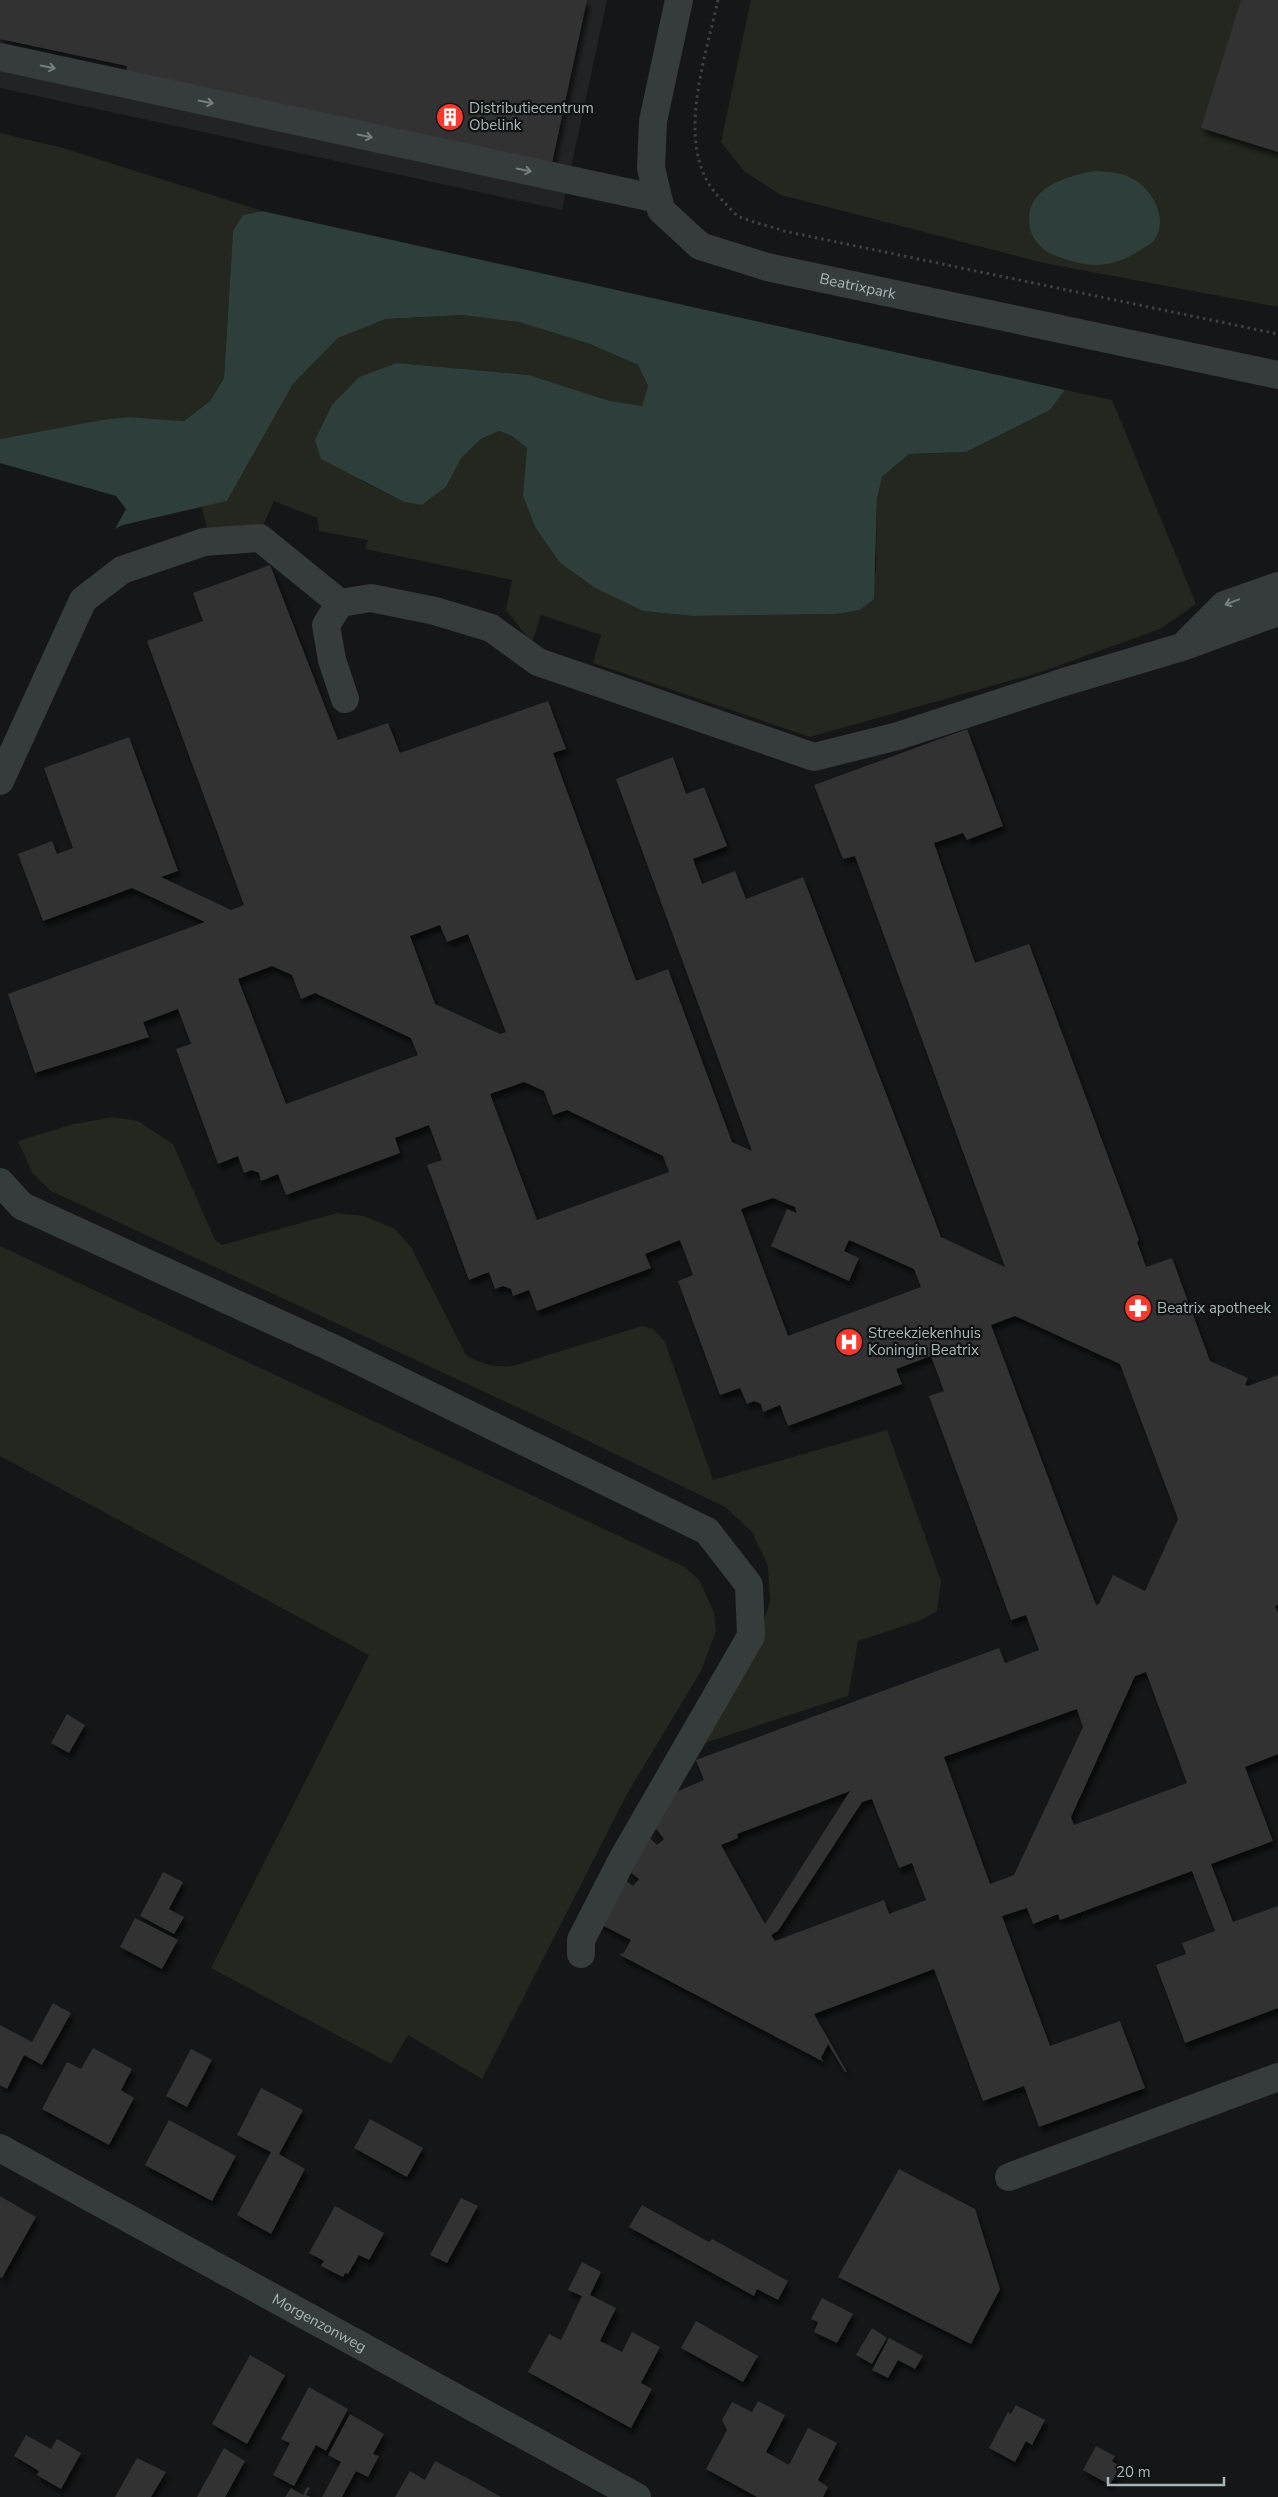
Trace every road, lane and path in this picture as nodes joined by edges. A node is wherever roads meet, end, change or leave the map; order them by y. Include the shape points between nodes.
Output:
1 (679, 0) edge
2 (718, 0) edge
3 (0, 57) edge
4 (658, 199) junction
5 (1278, 334) edge
6 (1278, 375) edge
7 (1278, 586) edge
8 (340, 603) junction
9 (1278, 612) edge
10 (1182, 647) junction
11 (345, 699) dead end
12 (0, 781) edge
13 (0, 1182) edge
14 (581, 1954) dead end
15 (1278, 2077) edge
16 (0, 2148) edge
17 (1009, 2177) dead end
18 (638, 2497) edge

1 - 4 street, Beatrixpark via 653,121 651,168
2 - 5 path via 696,108 696,147 701,169 712,191 738,216 784,231
3 -> 4 street
4 - 6 street, Beatrixpark via 661,210 700,246 767,267
7 -> 10 street via 1224,605
8 - 10 street via 371,598 436,611 492,628 538,662 814,757 898,736
8 - 11 street via 326,625 332,660
8 - 12 street via 260,538 204,542 122,570 84,600
9 - 10 street
13 - 14 street via 22,1206 339,1351 707,1531 749,1585 751,1636 623,1858 580,1940
15 - 17 street
16 - 18 street, Morgenzonweg

